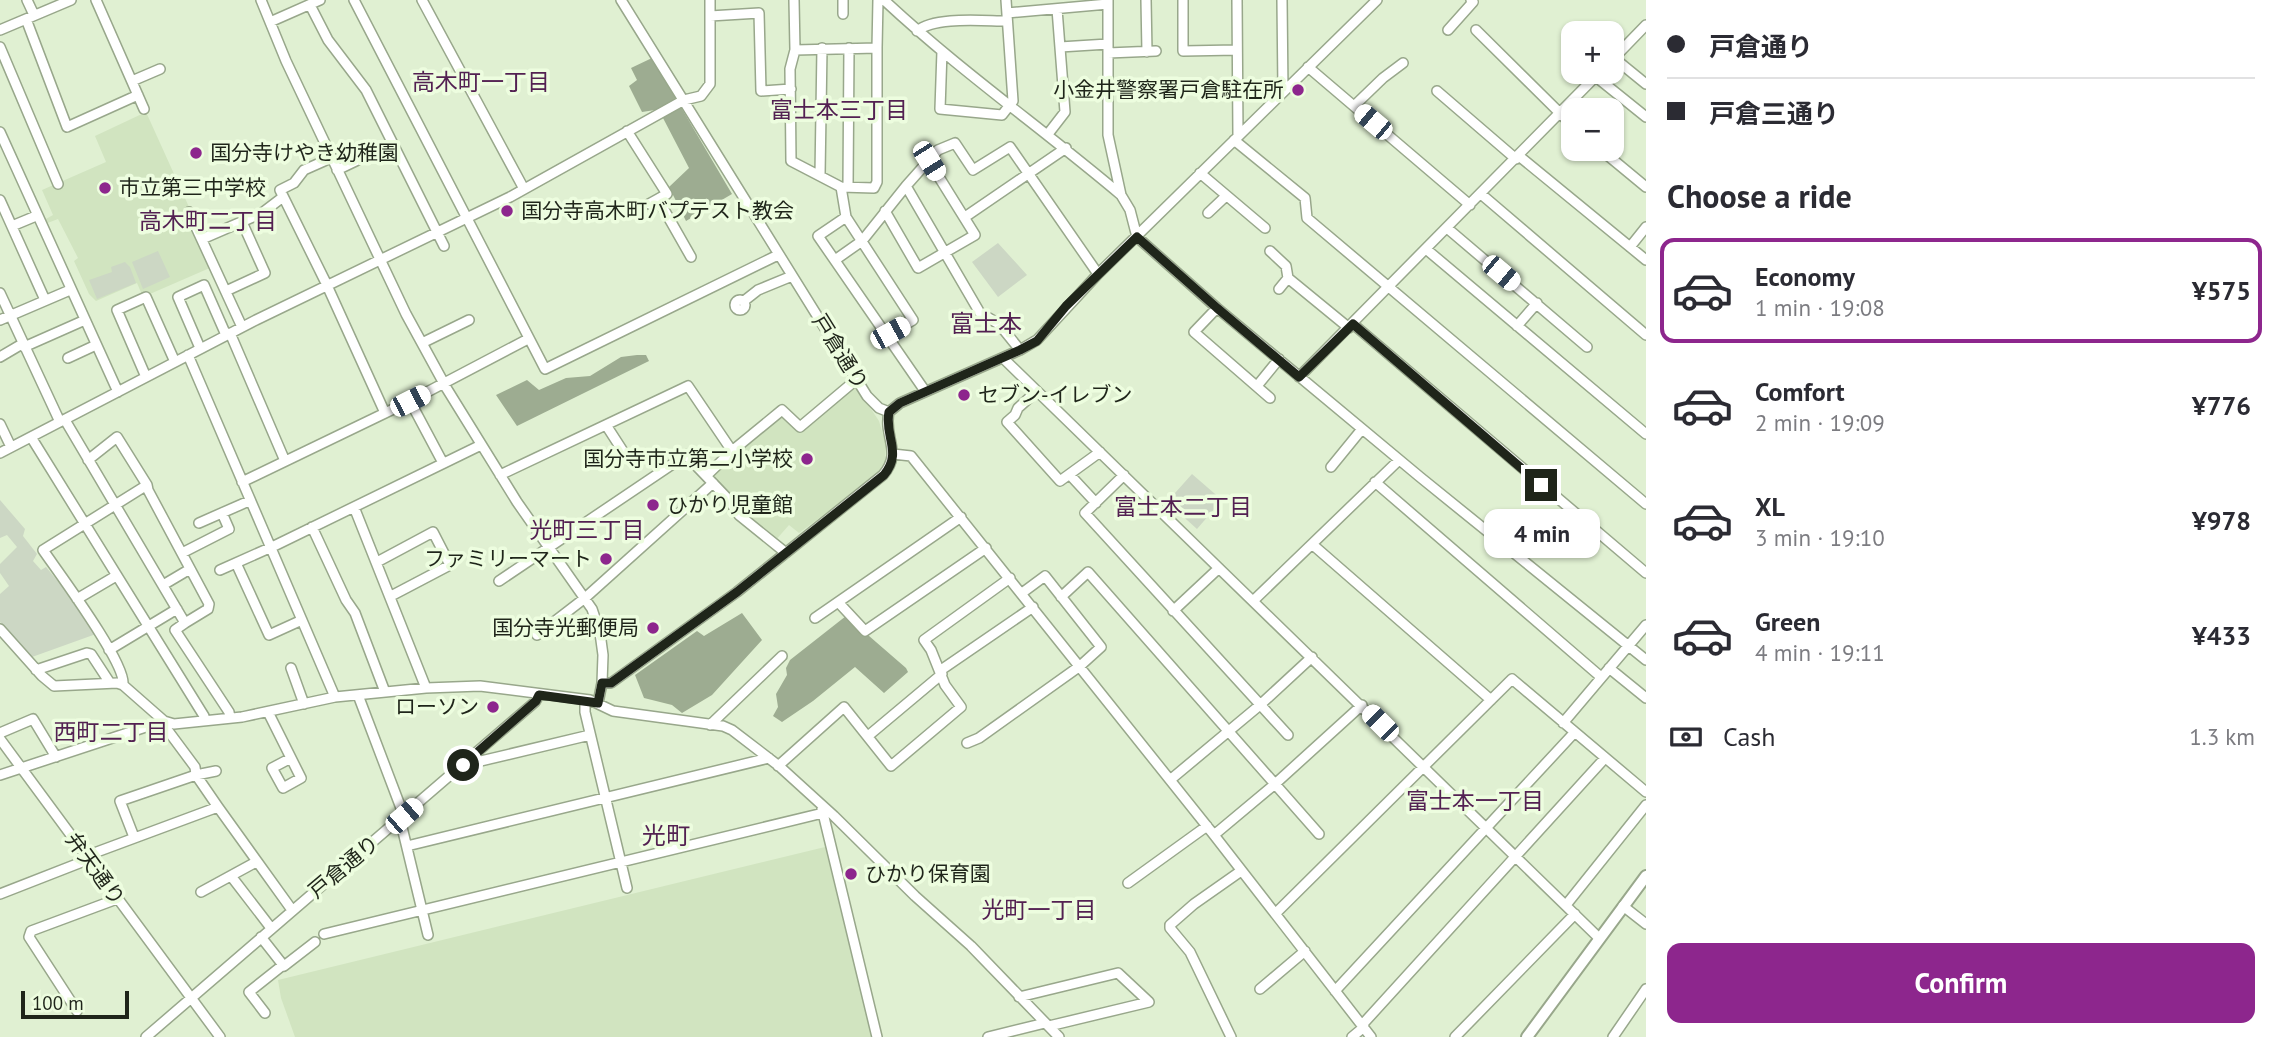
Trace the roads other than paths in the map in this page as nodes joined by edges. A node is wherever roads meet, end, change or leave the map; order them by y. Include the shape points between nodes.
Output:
1 (27, 0) edge
2 (71, 0) edge
3 (96, 0) edge
4 (261, 0) edge
5 (320, 0) edge
6 (354, 0) edge
7 (422, 0) edge
8 (621, 0) edge
9 (710, 0) edge
10 (794, 0) edge
11 (843, 0) edge
12 (884, 0) edge
13 (1006, 0) edge
14 (1146, 0) edge
15 (1183, 0) edge
16 (1237, 0) edge
17 (1282, 0) edge
18 (1377, 0) edge
19 (1471, 0) edge
20 (1108, 2) edge
21 (310, 5) junction
22 (1057, 9) junction
23 (844, 14) dead end
24 (710, 16) junction
25 (30, 17) junction
26 (1007, 17) junction
27 (270, 22) junction
28 (1646, 26) edge
29 (0, 30) edge
30 (1448, 30) dead end
31 (1476, 30) dead end
32 (916, 31) junction
33 (0, 47) edge
34 (1060, 47) junction
35 (821, 48) junction
36 (849, 48) junction
37 (877, 48) junction
38 (1108, 48) junction
39 (1624, 48) edge
40 (795, 50) junction
41 (1237, 50) junction
42 (942, 51) junction
43 (1403, 63) dead end
44 (1308, 67) junction
45 (1624, 67) edge
46 (160, 69) dead end
47 (132, 82) junction
48 (1587, 84) edge
49 (1608, 84) edge
50 (1646, 84) edge
51 (791, 89) junction
52 (1283, 91) junction
53 (1437, 91) dead end
54 (138, 95) junction
55 (684, 100) junction
56 (1010, 106) junction
57 (1354, 106) junction
58 (144, 109) dead end
59 (1559, 113) junction
60 (1646, 117) edge
61 (627, 131) junction
62 (1048, 134) junction
63 (1, 138) edge
64 (1236, 138) junction
65 (391, 144) junction
66 (1066, 148) junction
67 (1517, 157) junction
68 (331, 158) junction
69 (929, 161) junction
70 (1615, 161) edge
71 (338, 170) junction
72 (1200, 173) junction
73 (820, 175) junction
74 (1028, 175) junction
75 (58, 184) dead end
76 (906, 186) junction
77 (845, 187) junction
78 (1646, 187) edge
79 (524, 189) junction
80 (1481, 194) junction
81 (1121, 195) junction
82 (1227, 196) junction
83 (283, 197) junction
84 (0, 201) edge
85 (1471, 205) junction
86 (885, 211) junction
87 (189, 212) dead end
88 (1208, 213) dead end
89 (36, 216) junction
90 (846, 217) junction
91 (965, 217) junction
92 (467, 219) junction
93 (242, 222) junction
94 (12, 226) junction
95 (1646, 227) edge
96 (1265, 228) dead end
97 (1447, 228) junction
98 (438, 233) junction
99 (1137, 237) junction
100 (202, 239) junction
101 (862, 242) junction
102 (444, 246) dead end
103 (1630, 247) junction
104 (1426, 249) junction
105 (1270, 251) dead end
106 (944, 252) junction
107 (778, 255) junction
108 (691, 257) dead end
109 (381, 259) junction
110 (835, 260) junction
111 (1646, 260) edge
112 (1098, 274) junction
113 (792, 276) junction
114 (1288, 278) junction
115 (326, 285) junction
116 (1389, 287) junction
117 (70, 289) junction
118 (1279, 289) dead end
119 (226, 291) junction
120 (0, 293) edge
121 (46, 300) junction
122 (744, 302) dead end
123 (1537, 303) junction
124 (1217, 308) junction
125 (10, 314) junction
126 (0, 320) edge
127 (85, 320) junction
128 (469, 320) dead end
129 (1351, 326) junction
130 (1517, 326) junction
131 (242, 327) junction
132 (228, 334) junction
133 (887, 335) junction
134 (1646, 335) edge
135 (528, 339) junction
136 (422, 343) junction
137 (96, 345) junction
138 (23, 346) junction
139 (1587, 347) dead end
140 (200, 348) junction
141 (1020, 350) junction
142 (188, 355) junction
143 (0, 358) edge
144 (68, 358) dead end
145 (1003, 358) junction
146 (1279, 359) junction
147 (174, 362) junction
148 (146, 377) junction
149 (1299, 377) junction
150 (857, 379) junction
151 (444, 384) junction
152 (1257, 386) junction
153 (925, 391) junction
154 (1037, 391) junction
155 (118, 392) junction
156 (1270, 398) dead end
157 (410, 401) junction
158 (889, 412) junction
159 (385, 413) junction
160 (62, 421) junction
161 (0, 424) edge
162 (606, 425) junction
163 (1362, 429) junction
164 (1646, 434) edge
165 (31, 437) junction
166 (481, 445) junction
167 (11, 447) junction
168 (732, 451) junction
169 (1100, 452) junction
170 (0, 453) edge
171 (893, 454) junction
172 (626, 456) dead end
173 (88, 460) junction
174 (1399, 460) junction
175 (285, 461) junction
176 (443, 463) junction
177 (1331, 467) dead end
178 (500, 475) junction
179 (1070, 475) junction
180 (1124, 475) junction
181 (709, 479) junction
182 (242, 482) junction
183 (1375, 482) junction
184 (147, 485) junction
185 (249, 501) junction
186 (1096, 503) junction
187 (1646, 504) edge
188 (116, 505) junction
189 (354, 506) junction
190 (222, 513) junction
191 (961, 517) junction
192 (199, 523) dead end
193 (84, 524) junction
194 (312, 527) junction
195 (1313, 545) junction
196 (271, 547) junction
197 (548, 548) junction
198 (986, 548) junction
199 (182, 553) junction
200 (786, 553) junction
201 (377, 562) junction
202 (236, 563) junction
203 (1219, 568) junction
204 (190, 569) junction
205 (220, 570) dead end
206 (1646, 573) edge
207 (116, 576) junction
208 (1010, 578) junction
209 (499, 582) dead end
210 (163, 585) junction
211 (1022, 593) junction
212 (391, 596) junction
213 (1061, 597) junction
214 (585, 598) junction
215 (77, 599) junction
216 (1254, 601) junction
217 (838, 602) junction
218 (1033, 607) junction
219 (177, 609) junction
220 (1172, 611) junction
221 (815, 618) dead end
222 (302, 621) junction
223 (186, 623) junction
224 (1646, 625) edge
225 (147, 626) junction
226 (0, 629) edge
227 (537, 635) dead end
228 (1627, 646) junction
229 (109, 650) junction
230 (782, 656) dead end
231 (1312, 657) junction
232 (1646, 660) edge
233 (1080, 666) junction
234 (291, 668) dead end
235 (1609, 668) junction
236 (36, 670) junction
237 (941, 672) junction
238 (1601, 677) junction
239 (110, 683) junction
240 (602, 683) junction
241 (123, 685) junction
242 (426, 688) junction
243 (385, 692) junction
244 (358, 695) junction
245 (539, 695) junction
246 (335, 697) junction
247 (1646, 698) edge
248 (585, 700) junction
249 (1490, 700) junction
250 (598, 703) junction
251 (304, 704) junction
252 (1260, 705) junction
253 (1362, 705) junction
254 (268, 712) junction
255 (230, 718) junction
256 (204, 720) junction
257 (164, 721) junction
258 (1563, 723) junction
259 (710, 725) junction
260 (1228, 730) junction
261 (0, 733) edge
262 (1573, 733) junction
263 (590, 735) junction
264 (1288, 735) dead end
265 (868, 736) junction
266 (0, 739) edge
267 (967, 743) dead end
268 (56, 757) junction
269 (291, 758) dead end
270 (769, 758) junction
271 (1605, 758) junction
272 (463, 765) junction
273 (778, 766) junction
274 (1423, 766) junction
275 (22, 768) junction
276 (216, 771) dead end
277 (0, 775) edge
278 (196, 775) junction
279 (1170, 780) junction
280 (1275, 784) junction
281 (1646, 792) edge
282 (605, 797) junction
283 (1646, 805) edge
284 (218, 807) junction
285 (822, 808) junction
286 (402, 818) junction
287 (1207, 826) junction
288 (1485, 828) junction
289 (1319, 834) dead end
290 (1214, 835) junction
291 (134, 837) junction
292 (407, 846) junction
293 (86, 856) junction
294 (1515, 856) junction
295 (256, 862) junction
296 (621, 862) junction
297 (1241, 871) junction
298 (231, 876) junction
299 (1646, 876) edge
300 (1128, 883) dead end
301 (627, 888) dead end
302 (201, 892) dead end
303 (0, 894) edge
304 (117, 899) junction
305 (1566, 905) junction
306 (1623, 906) junction
307 (292, 910) junction
308 (422, 910) junction
309 (1276, 913) junction
310 (1575, 914) junction
311 (1646, 924) edge
312 (271, 928) junction
313 (324, 934) dead end
314 (428, 935) dead end
315 (261, 937) junction
316 (1599, 938) junction
317 (315, 942) dead end
318 (1305, 951) junction
319 (283, 965) junction
320 (1260, 989) dead end
321 (1646, 989) edge
322 (1335, 992) junction
323 (1019, 997) junction
324 (191, 1000) junction
325 (77, 1010) dead end
326 (265, 1013) dead end
327 (1047, 1025) junction
328 (1363, 1026) junction
329 (146, 1037) edge
330 (220, 1037) edge
331 (877, 1037) edge
332 (988, 1037) edge
333 (1059, 1037) edge
334 (1231, 1037) edge
335 (1352, 1037) edge
336 (1371, 1037) edge
337 (1455, 1037) edge
338 (1527, 1037) edge
339 (1613, 1037) edge

1 - 25 street
2 - 25 street
3 - 47 street
4 - 27 street
5 - 21 street
6 - 92 street
7 - 79 street
8 - 55 street, 戸倉通り
9 - 24 street
10 - 40 street
11 - 23 street
12 - 32 street
12 - 37 street
13 - 26 street
14 - 38 street via 1151,51
15 - 41 street via 1182,51
16 - 41 street
17 - 52 street
18 - 44 street
19 - 30 street
20 - 22 street
20 - 38 street
21 - 27 street
21 - 65 street via 327,40 366,90
22 - 26 street
22 - 34 street
24 - 51 street via 759,13 761,91
24 - 55 street via 710,83 701,96
25 - 29 street
25 - 54 street via 67,127
26 - 32 street via 943,22
26 - 56 street
27 - 68 street
28 - 39 street
31 - 59 street
32 - 42 street
33 - 75 street
34 - 38 street
34 - 62 street via 1065,112
35 - 36 street
35 - 40 street
35 - 73 street
36 - 37 street
36 - 77 street
37 - 77 street via 877,182 874,188
38 - 81 street via 1108,135
40 - 51 street
41 - 64 street
42 - 56 street
42 - 56 street via 940,109 1002,115
43 - 57 street
44 - 52 street
44 - 57 street
45 - 50 street
46 - 47 street
47 - 54 street
48 - 59 street
49 - 60 street
51 - 73 street via 791,161
52 - 64 street
53 - 67 street
54 - 58 street
55 - 61 street
55 - 107 street, 戸倉通り
56 - 62 street
57 - 85 street
59 - 67 street
61 - 79 street
61 - 108 street via 667,194 653,201
62 - 66 street
63 - 89 street
64 - 72 street
64 - 116 street via 1305,198 1307,218
65 - 71 street
65 - 98 street
66 - 74 street
66 - 81 street
67 - 80 street
67 - 103 street
68 - 71 street
68 - 83 street via 304,170 294,183 280,190
69 - 74 street via 938,150 955,143 973,170 1010,147
69 - 76 street
69 - 91 street
70 - 78 street
71 - 109 street
72 - 82 street
72 - 99 street
73 - 77 street
74 - 91 street
74 - 112 street
76 - 86 street
76 - 106 street
77 - 90 street
79 - 92 street
80 - 85 street
80 - 134 street
81 - 99 street
82 - 88 street
82 - 96 street
83 - 93 street
83 - 115 street
84 - 94 street
85 - 97 street
86 - 101 street
86 - 106 street via 918,268
87 - 100 street
89 - 94 street
89 - 117 street
90 - 101 street
90 - 110 street via 818,236
91 - 106 street via 975,235
92 - 98 street
92 - 135 street
93 - 100 street
93 - 119 street via 265,273
94 - 121 street
95 - 103 street
97 - 104 street
97 - 123 street
98 - 102 street
98 - 109 street
99 - 112 street
99 - 124 street
100 - 119 street
101 - 110 street
101 - 133 street via 913,320
103 - 111 street
104 - 116 street
104 - 130 street
105 - 114 street via 1286,266
106 - 141 street via 980,313 999,324
107 - 113 street, 戸倉通り
107 - 135 street via 545,369
109 - 115 street
109 - 136 street
110 - 133 street
112 - 141 street via 1037,341
113 - 122 street via 758,290
113 - 150 street, 戸倉通り
114 - 118 street
114 - 129 street
115 - 131 street
115 - 159 street
116 - 129 street
116 - 187 street
117 - 121 street
117 - 127 street
119 - 131 street
120 - 125 street
121 - 125 street
123 - 130 street
123 - 139 street
124 - 146 street
124 - 152 street via 1194,332
125 - 126 street
125 - 138 street
127 - 137 street
127 - 138 street
128 - 136 street
129 - 149 street
129 - 206 street
130 - 164 street
131 - 132 street
132 - 140 street
132 - 140 street via 204,285 178,297
132 - 175 street
133 - 153 street
135 - 151 street
136 - 151 street
137 - 144 street
137 - 155 street
138 - 143 street
138 - 160 street
140 - 142 street
141 - 145 street
142 - 147 street
142 - 182 street
145 - 153 street
145 - 154 street
146 - 149 street
146 - 152 street
147 - 148 street
147 - 148 street via 146,297 117,310
148 - 155 street
149 - 163 street
150 - 158 street, 戸倉通り via 873,402
150 - 168 street via 800,426 782,410
151 - 157 street
151 - 166 street
152 - 156 street
153 - 158 street
154 - 169 street
154 - 179 street via 1007,422 1060,481
155 - 160 street
157 - 159 street
157 - 176 street
158 - 171 street
159 - 175 street
160 - 165 street
160 - 173 street
161 - 167 street
162 - 168 street via 688,386
162 - 172 street
162 - 178 street
163 - 174 street
163 - 177 street
165 - 167 street
165 - 193 street
166 - 176 street
166 - 178 street
167 - 170 street
168 - 181 street
169 - 179 street
169 - 180 street
171 - 191 street via 911,456
171 - 200 street via 884,475
173 - 184 street via 117,437
173 - 188 street
174 - 183 street
174 - 228 street
175 - 182 street
176 - 189 street
178 - 197 street
179 - 186 street
180 - 186 street
180 - 203 street
181 - 197 street via 685,455
181 - 200 street via 739,515
181 - 214 street
182 - 185 street
183 - 195 street
183 - 238 street
184 - 188 street
184 - 199 street
185 - 190 street
185 - 196 street
186 - 220 street via 1085,513
188 - 193 street
188 - 210 street
189 - 194 street
189 - 201 street
190 - 192 street
190 - 199 street via 229,529
191 - 198 street
191 - 217 street
193 - 207 street
193 - 215 street via 43,550
194 - 196 street
194 - 243 street via 355,612
195 - 216 street
195 - 249 street
196 - 202 street
196 - 222 street
197 - 209 street
197 - 214 street
198 - 208 street
198 - 217 street via 865,631
199 - 204 street
200 - 240 street via 611,683
201 - 212 street
201 - 212 street via 433,532 450,565
202 - 205 street
202 - 222 street via 269,635
203 - 216 street
203 - 220 street
204 - 210 street
204 - 223 street via 209,604
207 - 215 street
207 - 225 street
208 - 211 street
208 - 237 street via 924,640
210 - 219 street
211 - 213 street via 1045,576
211 - 218 street
212 - 242 street
213 - 233 street via 1101,647
213 - 260 street via 1088,572
214 - 227 street
214 - 240 street via 602,641
215 - 229 street
216 - 231 street
217 - 221 street
218 - 233 street
218 - 237 street
219 - 223 street
219 - 225 street
220 - 252 street
222 - 246 street
223 - 255 street via 174,630
224 - 228 street
225 - 229 street
225 - 256 street
226 - 236 street
228 - 232 street
228 - 235 street
229 - 241 street via 124,678
230 - 259 street
231 - 252 street
231 - 253 street
233 - 267 street
233 - 279 street
234 - 251 street
235 - 238 street
235 - 247 street
236 - 239 street via 54,686
236 - 239 street via 87,653
237 - 265 street
237 - 265 street via 961,707 891,766
238 - 258 street
239 - 241 street
240 - 250 street
241 - 257 street
242 - 243 street
242 - 245 street via 480,686
243 - 244 street
244 - 246 street
244 - 286 street
245 - 248 street
245 - 272 street, 戸倉通り
246 - 251 street
248 - 250 street
248 - 263 street
249 - 258 street via 1512,679
249 - 274 street
250 - 259 street via 613,711
251 - 254 street
252 - 260 street
252 - 264 street
253 - 274 street
253 - 280 street
254 - 255 street
254 - 269 street
255 - 256 street
256 - 257 street
257 - 268 street
257 - 278 street
258 - 262 street
259 - 270 street via 732,730
260 - 279 street
260 - 280 street
261 - 268 street via 33,719
262 - 271 street
262 - 288 street
263 - 272 street
263 - 282 street
265 - 273 street via 844,707
266 - 275 street, 弁天通り
268 - 275 street
270 - 273 street
270 - 282 street
271 - 281 street
271 - 294 street
272 - 286 street, 戸倉通り
273 - 285 street
274 - 288 street
274 - 309 street
275 - 277 street
275 - 293 street, 弁天通り
276 - 278 street
278 - 284 street
278 - 291 street via 120,802
279 - 287 street
280 - 289 street
280 - 290 street
282 - 292 street
282 - 296 street
283 - 305 street
284 - 291 street
284 - 295 street
285 - 296 street
285 - 323 street via 971,946
285 - 331 street
286 - 292 street
286 - 307 street, 戸倉通り
287 - 290 street
287 - 300 street
288 - 294 street
288 - 322 street
290 - 297 street
291 - 293 street
292 - 308 street
293 - 303 street via 82,862
293 - 304 street, 弁天通り
294 - 305 street
294 - 328 street
295 - 298 street
295 - 307 street
296 - 301 street
296 - 308 street
297 - 309 street
297 - 334 street via 1170,925 1190,952
298 - 302 street
298 - 312 street
299 - 306 main road
304 - 324 street, 弁天通り
304 - 325 street via 31,930 29,937
305 - 310 street
306 - 311 street
306 - 316 main road
307 - 312 street, 戸倉通り
308 - 313 street
308 - 314 street
309 - 318 street
310 - 316 street
310 - 337 street
312 - 315 street, 戸倉通り
315 - 319 street
315 - 324 street, 戸倉通り
316 - 338 main road
317 - 319 street
318 - 320 street
318 - 322 street
319 - 326 street via 249,992
321 - 339 street
322 - 328 street
323 - 327 street
323 - 327 street via 1118,973 1149,1002
324 - 329 street, 戸倉通り
324 - 330 street, 弁天通り
327 - 332 street
327 - 333 street
328 - 335 street
328 - 336 street

